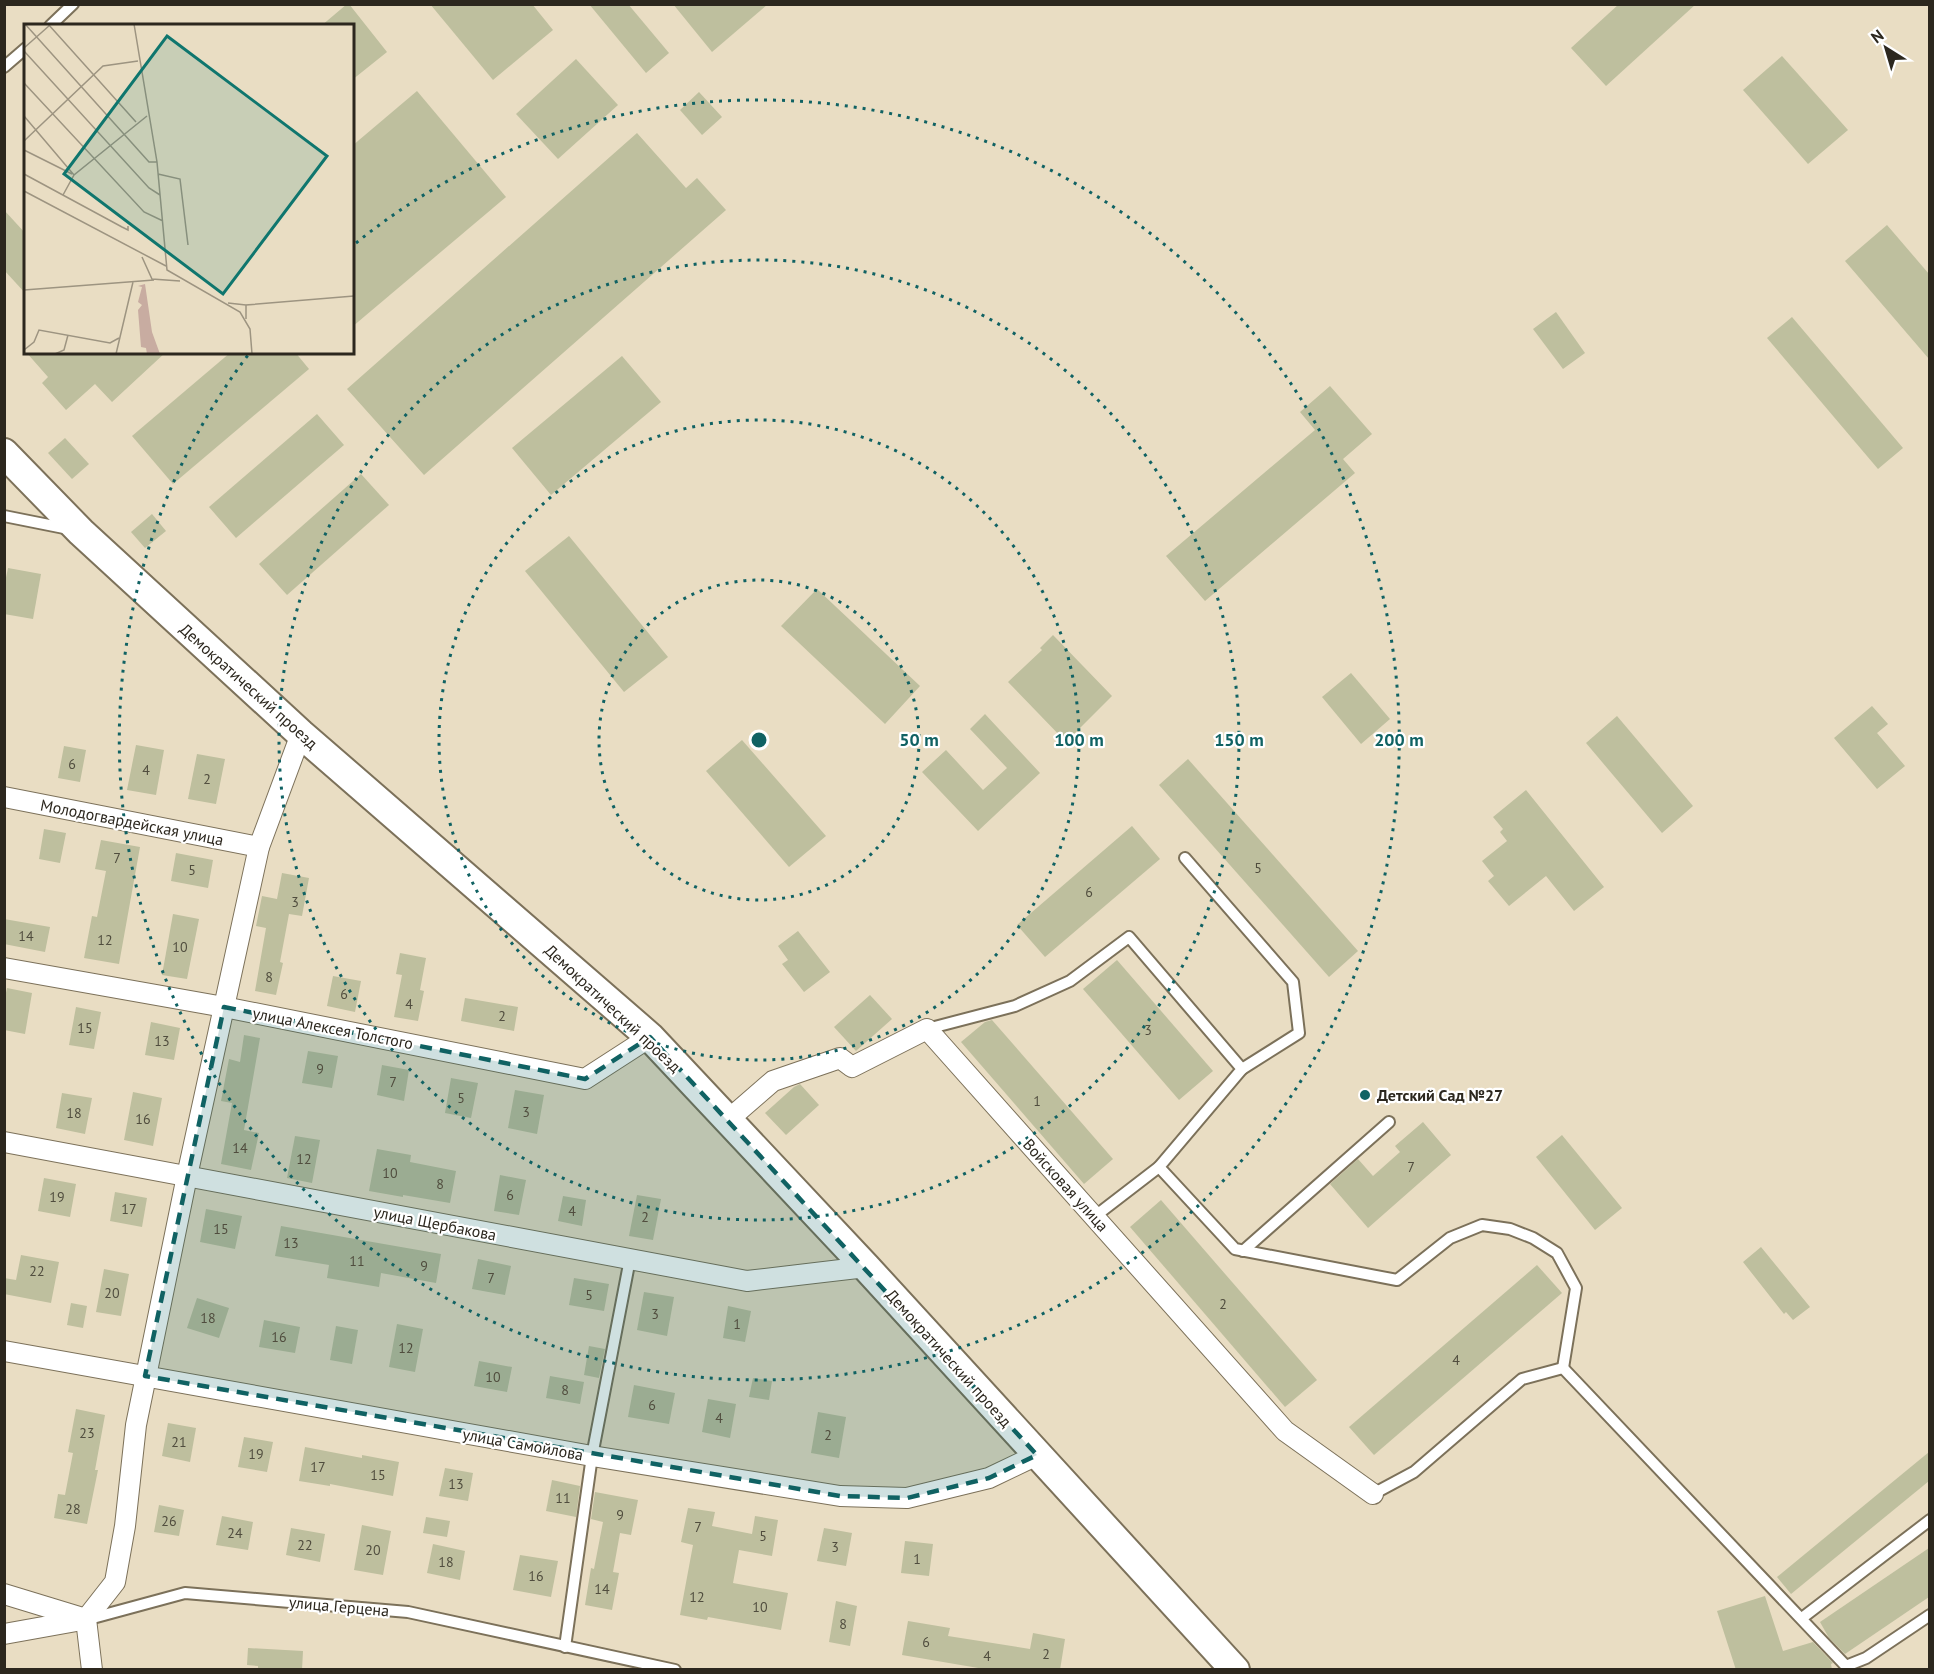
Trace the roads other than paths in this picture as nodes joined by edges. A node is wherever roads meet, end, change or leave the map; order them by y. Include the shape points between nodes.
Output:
1 (73, 4) edge
2 (52, 24) edge
3 (24, 50) edge
4 (4, 67) edge
5 (4, 453) edge
6 (4, 516) edge
7 (81, 532) junction
8 (301, 734) junction
9 (4, 797) edge
10 (259, 847) junction
11 (1185, 858) dead end
12 (4, 968) edge
13 (224, 1006) junction
14 (927, 1029) junction
15 (650, 1037) junction
16 (1242, 1069) junction
17 (728, 1120) junction
18 (1389, 1122) dead end
19 (4, 1142) edge
20 (1159, 1167) junction
21 (187, 1176) junction
22 (1094, 1217) junction
23 (1243, 1251) junction
24 (630, 1259) junction
25 (866, 1267) junction
26 (4, 1352) edge
27 (1563, 1368) junction
28 (145, 1376) junction
29 (1037, 1455) junction
30 (592, 1456) junction
31 (1373, 1494) joint
32 (1929, 1520) edge
33 (4, 1594) edge
34 (1929, 1615) edge
35 (1802, 1618) junction
36 (86, 1619) junction
37 (4, 1634) edge
38 (565, 1647) junction
39 (1229, 1666) edge
40 (92, 1670) edge
41 (675, 1670) edge

1 - 2 lane
3 - 4 lane
5 - 7 main road, Демократический проезд
6 - 7 lane
7 - 8 main road, Демократический проезд
8 - 10 street
8 - 15 main road, Демократический проезд
9 - 10 street, Молодогвардейская улица
10 - 13 street
11 - 16 lane via 1293,982 1299,1033
12 - 13 street, улица Алексея Толстого
13 - 15 street, улица Алексея Толстого via 585,1079
13 - 21 street
14 - 16 lane via 1015,1006 1070,981 1129,937
14 - 17 street via 852,1066 840,1058 773,1082
14 - 22 street, Войсковая улица
15 - 17 main road, Демократический проезд
16 - 20 lane
17 - 25 main road, Демократический проезд
18 - 23 lane
19 - 21 street, улица Щербакова
20 - 22 lane
20 - 23 lane via 1235,1249
21 - 24 street, улица Щербакова
21 - 28 street
22 - 31 street, Войсковая улица via 1285,1431
23 - 27 lane via 1397,1280 1450,1238 1482,1225 1510,1229 1557,1253 1576,1288
24 - 25 street, улица Щербакова via 747,1281
24 - 30 lane
25 - 29 main road, Демократический проезд
26 - 28 street, улица Самойлова
27 - 31 lane via 1522,1379 1414,1472
27 - 35 lane
28 - 30 street, улица Самойлова
28 - 36 street via 115,1582
29 - 30 street, улица Самойлова via 989,1478 907,1498 840,1496
29 - 39 main road, Демократический проезд
30 - 38 lane
32 - 35 lane
33 - 36 street
34 - 35 lane via 1866,1658 1846,1666
36 - 37 street
36 - 38 lane, улица Герцена via 186,1593 408,1612
36 - 40 street
38 - 41 lane, улица Герцена

